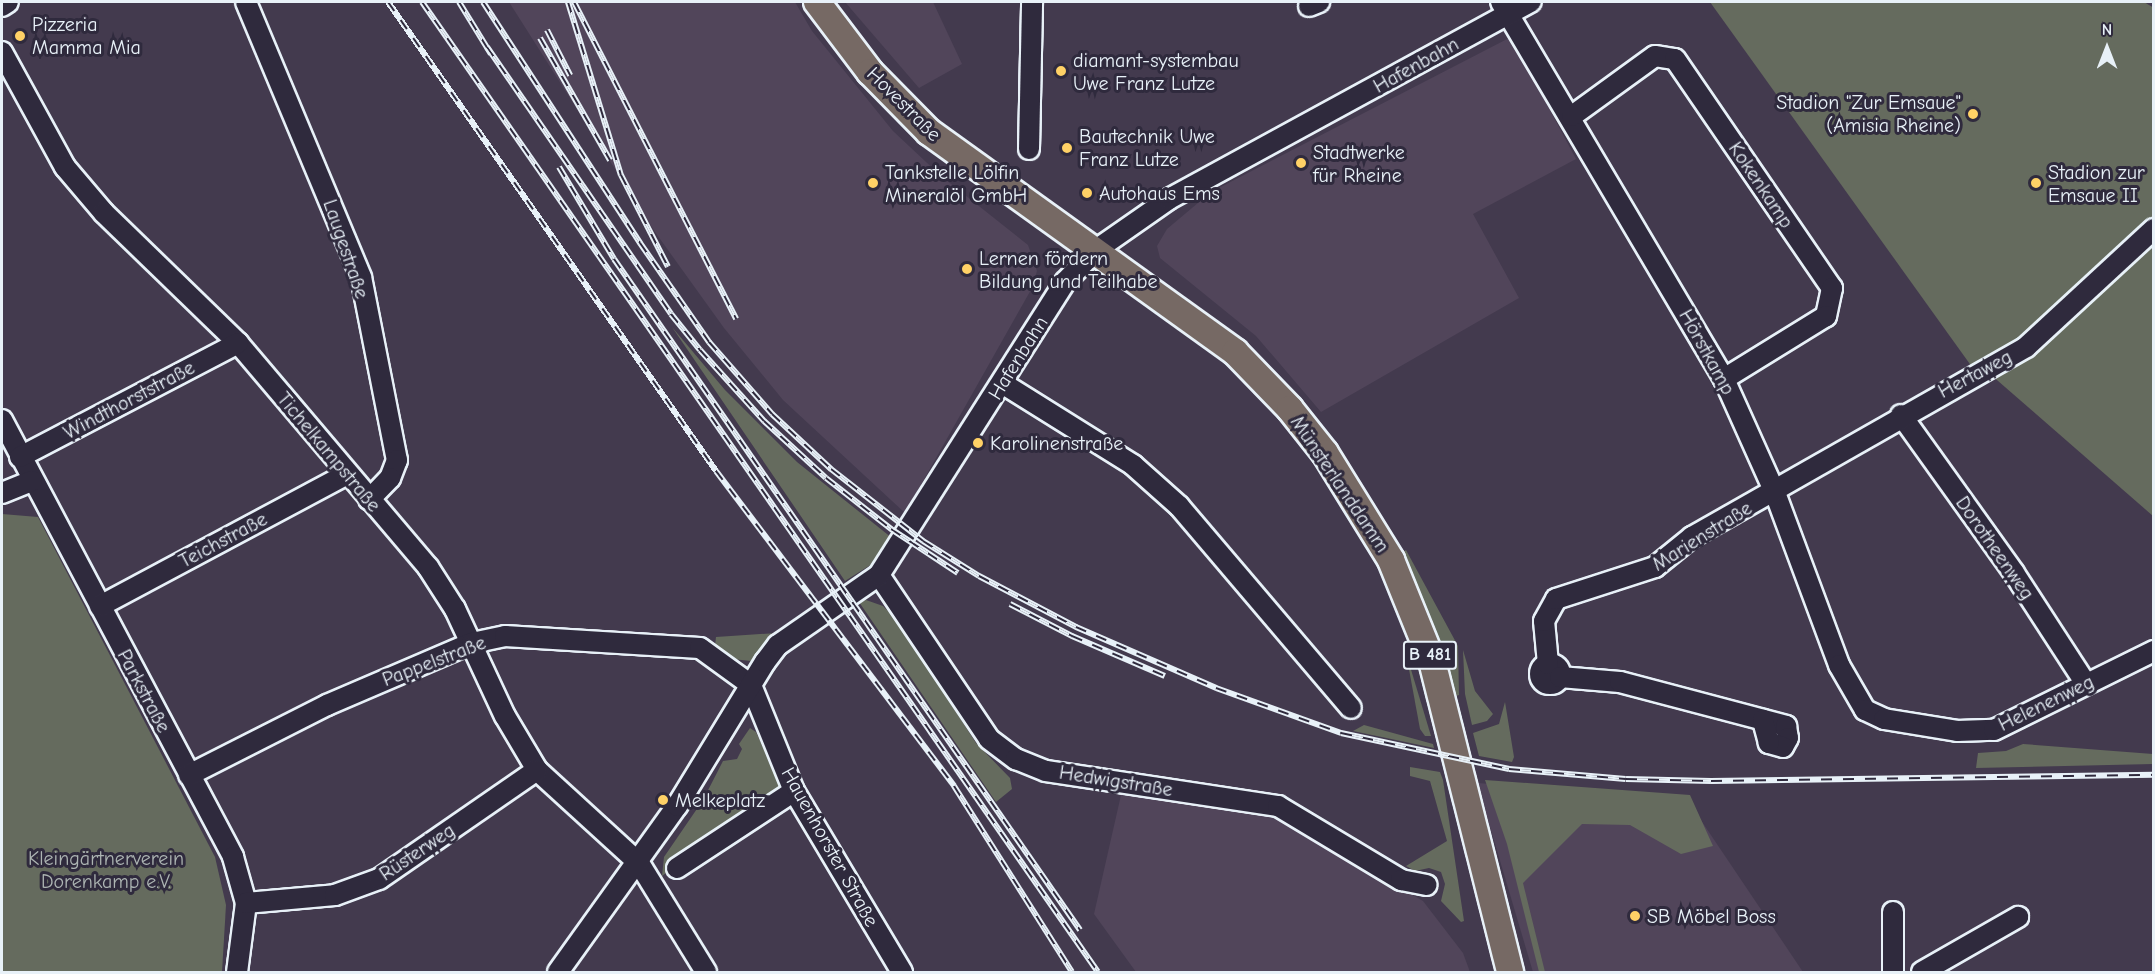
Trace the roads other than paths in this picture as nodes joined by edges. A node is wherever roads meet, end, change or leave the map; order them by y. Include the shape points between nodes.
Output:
1 (8, 2) edge
2 (246, 2) edge
3 (818, 2) edge
4 (1032, 2) edge
5 (1531, 2) edge
6 (2, 6) edge
7 (1505, 8) edge
8 (2, 52) edge
9 (1572, 116) junction
10 (1029, 148) dead end
11 (2154, 229) edge
12 (1096, 250) junction
13 (238, 343) junction
14 (1724, 378) junction
15 (1002, 384) junction
16 (1901, 415) junction
17 (2, 420) edge
18 (20, 457) junction
19 (347, 474) junction
20 (32, 481) junction
21 (1774, 490) junction
22 (2, 493) edge
23 (369, 500) junction
24 (879, 575) junction
25 (99, 606) junction
26 (472, 643) junction
27 (2154, 651) edge
28 (2086, 684) junction
29 (751, 686) junction
30 (1351, 708) dead end
31 (1865, 710) joint
32 (1763, 720) dead end
33 (537, 770) junction
34 (189, 775) junction
35 (794, 791) junction
36 (639, 863) junction
37 (677, 868) dead end
38 (1427, 885) dead end
39 (246, 903) junction
40 (1893, 912) dead end
41 (2018, 916) dead end
42 (237, 972) edge
43 (558, 972) edge
44 (706, 972) edge
45 (902, 972) edge
46 (1510, 972) edge
47 (1893, 972) edge
48 (1923, 972) edge

1 - 6 street
2 - 23 street, Laugestraße via 361,277 398,460 390,478
3 - 12 main road, Hovestraße / B 481 via 870,72 929,132
4 - 10 street
5 - 7 street
7 - 9 street, Hörstkamp
7 - 12 street, Hafenbahn via 1169,199
8 - 13 street, Tichelkampstraße via 65,167 104,213
9 - 14 street, Hörstkamp
9 - 14 street, Kokenkamp via 1654,57 1675,59 1832,288 1826,316
11 - 16 street, Hertaweg via 2026,347
12 - 15 street, Hafenbahn via 1065,282
12 - 46 main road, Münsterlanddamm / B 481 via 1178,308 1262,377 1325,453 1362,509 1391,560 1432,661
13 - 18 street, Windthorststraße
13 - 19 street, Tichelkampstraße
14 - 21 street, Hörstkamp
15 - 24 street, Hafenbahn
15 - 30 street via 1133,465 1179,506
16 - 21 street, Hertaweg
16 - 28 street, Dorotheenweg via 2014,573
17 - 18 street, Parkstraße
18 - 20 street, Parkstraße
19 - 23 street, Tichelkampstraße
19 - 25 street, Teichstraße
20 - 22 street
20 - 25 street, Parkstraße
21 - 31 street, Hörstkamp via 1839,665
21 - 32 street, Marienstraße via 1692,537 1655,567 1556,599 1544,621 1554,670 1620,682
23 - 26 street, Tichelkampstraße via 428,567
24 - 29 street, Hafenbahn via 778,645
24 - 38 street, Hedwigstraße via 989,739 1016,759 1046,771 1278,806 1401,880
25 - 34 street, Parkstraße
26 - 29 street, Pappelstraße via 505,636 700,648
26 - 33 street, Tichelkampstraße via 505,716
26 - 34 street, Pappelstraße via 327,705
27 - 28 street, Helenenweg
28 - 31 street, Helenenweg via 1994,730 1980,733 1884,719
29 - 35 street, Hauenhorster Straße
29 - 36 street, Hafenbahn
33 - 36 street, Tichelkampstraße
33 - 39 street, Rüsterweg via 379,879 335,895
34 - 39 street, Parkstraße via 233,857
35 - 37 street
35 - 45 street, Hauenhorster Straße
36 - 43 street, Hafenbahn
36 - 44 street, Tichelkampstraße
39 - 42 street, Parkstraße
40 - 47 street
41 - 48 street

